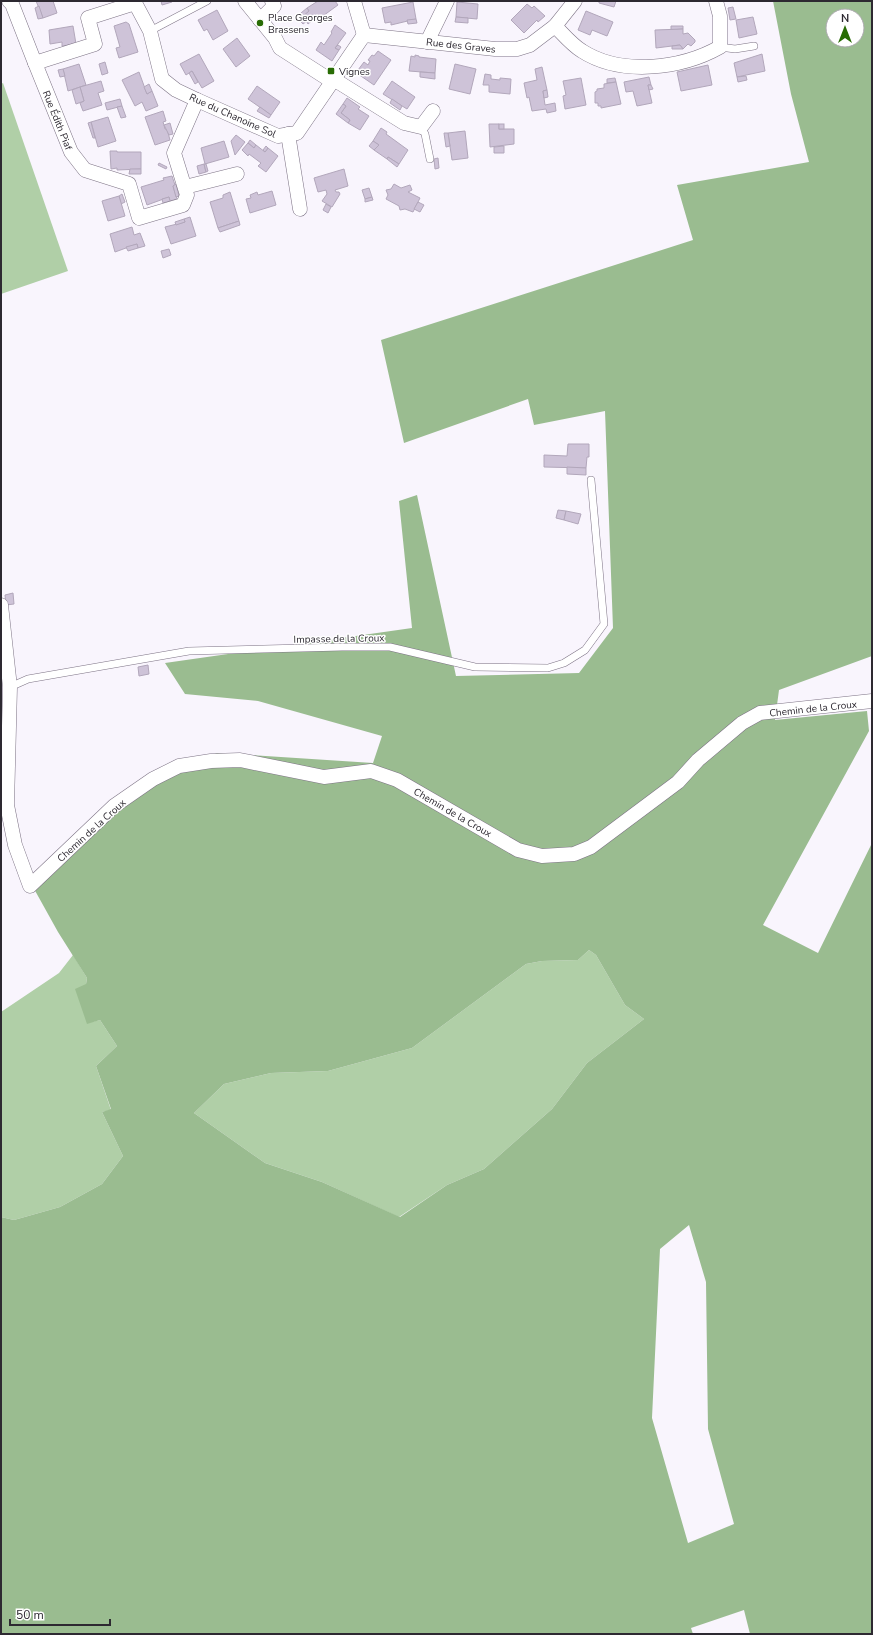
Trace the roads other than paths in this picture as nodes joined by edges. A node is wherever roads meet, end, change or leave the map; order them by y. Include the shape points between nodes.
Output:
1 (9, 1) edge
2 (207, 1) edge
3 (245, 1) edge
4 (272, 1) edge
5 (354, 1) edge
6 (447, 1) edge
7 (575, 1) edge
8 (716, 1) edge
9 (135, 2) edge
10 (260, 20) junction
11 (555, 26) junction
12 (150, 31) junction
13 (364, 35) junction
14 (427, 42) junction
15 (754, 46) dead end
16 (720, 47) junction
17 (35, 63) junction
18 (334, 81) junction
19 (197, 100) junction
20 (433, 112) dead end
21 (421, 127) junction
22 (288, 134) junction
23 (430, 159) dead end
24 (237, 174) dead end
25 (185, 187) junction
26 (300, 209) dead end
27 (591, 480) dead end
28 (1, 606) edge
29 (10, 687) junction
30 (872, 702) edge

1 - 17 street
2 - 12 lane
3 - 10 street
4 - 10 street via 274,6
5 - 13 street
6 - 14 street
7 - 11 street, Rue des Graves
8 - 16 street via 720,16
9 - 12 street, Rue du Chanoine Sol
9 - 17 street via 88,18 95,44
10 - 18 street via 280,48
11 - 14 street, Rue des Graves via 530,44 517,48 495,49
11 - 16 street via 581,51 606,62 630,67 660,66 705,56
12 - 19 street, Rue du Chanoine Sol via 162,79 176,90
13 - 14 street, Rue des Graves
13 - 18 street, Rue du Chanoine Sol
15 - 16 lane via 735,49
17 - 25 street, Rue Édith Piaf via 71,152 85,170 129,184 139,218 183,205 188,195
18 - 21 street via 404,123
18 - 22 street, Rue du Chanoine Sol via 297,133
19 - 22 street, Rue du Chanoine Sol via 278,136
19 - 25 street, Rue Édith Piaf via 174,153
20 - 21 street
21 - 23 lane
22 - 26 street
24 - 25 street
27 - 29 lane, Impasse de la Croux via 604,624 585,650 564,663 548,668 475,667 390,647 189,651 28,679
28 - 29 street
29 - 30 street, Chemin de la Croux via 7,805 15,845 30,886 114,806 153,778 179,766 240,760 324,776 371,771 397,780 518,850 542,856 574,854 591,847 678,782 698,760 742,723 760,713

